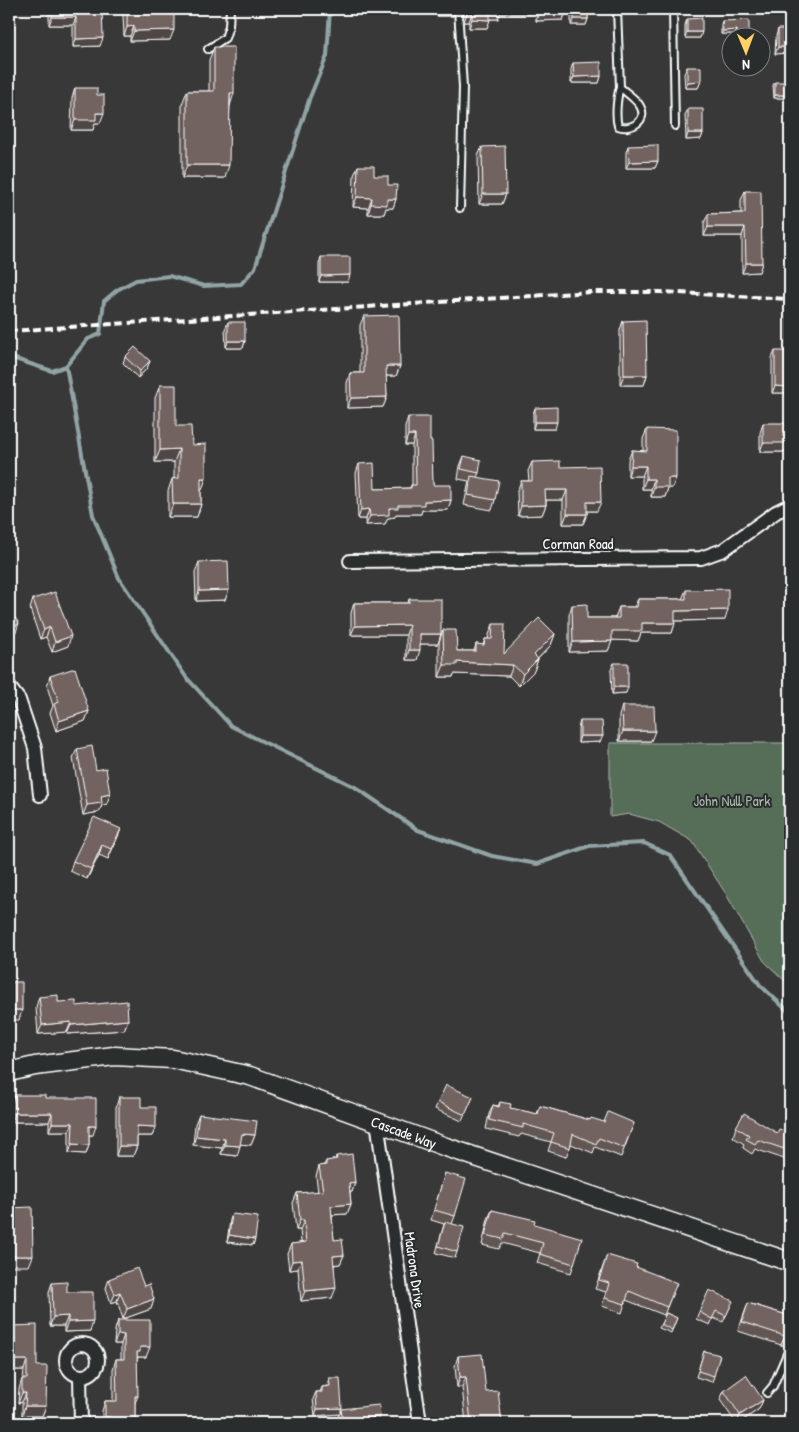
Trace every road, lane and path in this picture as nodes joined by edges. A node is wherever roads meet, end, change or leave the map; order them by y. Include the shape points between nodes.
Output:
1 (230, 9) edge
2 (458, 9) edge
3 (617, 9) edge
4 (673, 9) edge
5 (208, 49) dead end
6 (620, 87) junction
7 (675, 126) dead end
8 (460, 208) dead end
9 (790, 505) edge
10 (350, 561) dead end
11 (9, 687) edge
12 (40, 795) dead end
13 (9, 1072) edge
14 (377, 1121) junction
15 (790, 1262) edge
16 (790, 1347) edge
17 (80, 1377) dead end
18 (766, 1393) dead end
19 (81, 1423) edge
20 (420, 1423) edge

1 - 5 lane via 226,38
2 - 8 lane via 463,87
3 - 6 lane
4 - 7 lane
6 - 6 lane via 617,96 618,126 623,128 640,123 641,108
9 - 10 street, Corman Road via 723,550 701,558
11 - 12 street via 19,700 35,748
13 - 14 street, Cascade Way via 114,1056 174,1059 250,1076
14 - 15 street, Cascade Way
14 - 20 street, Madrona Drive
16 - 18 lane via 773,1386
17 - 19 street

